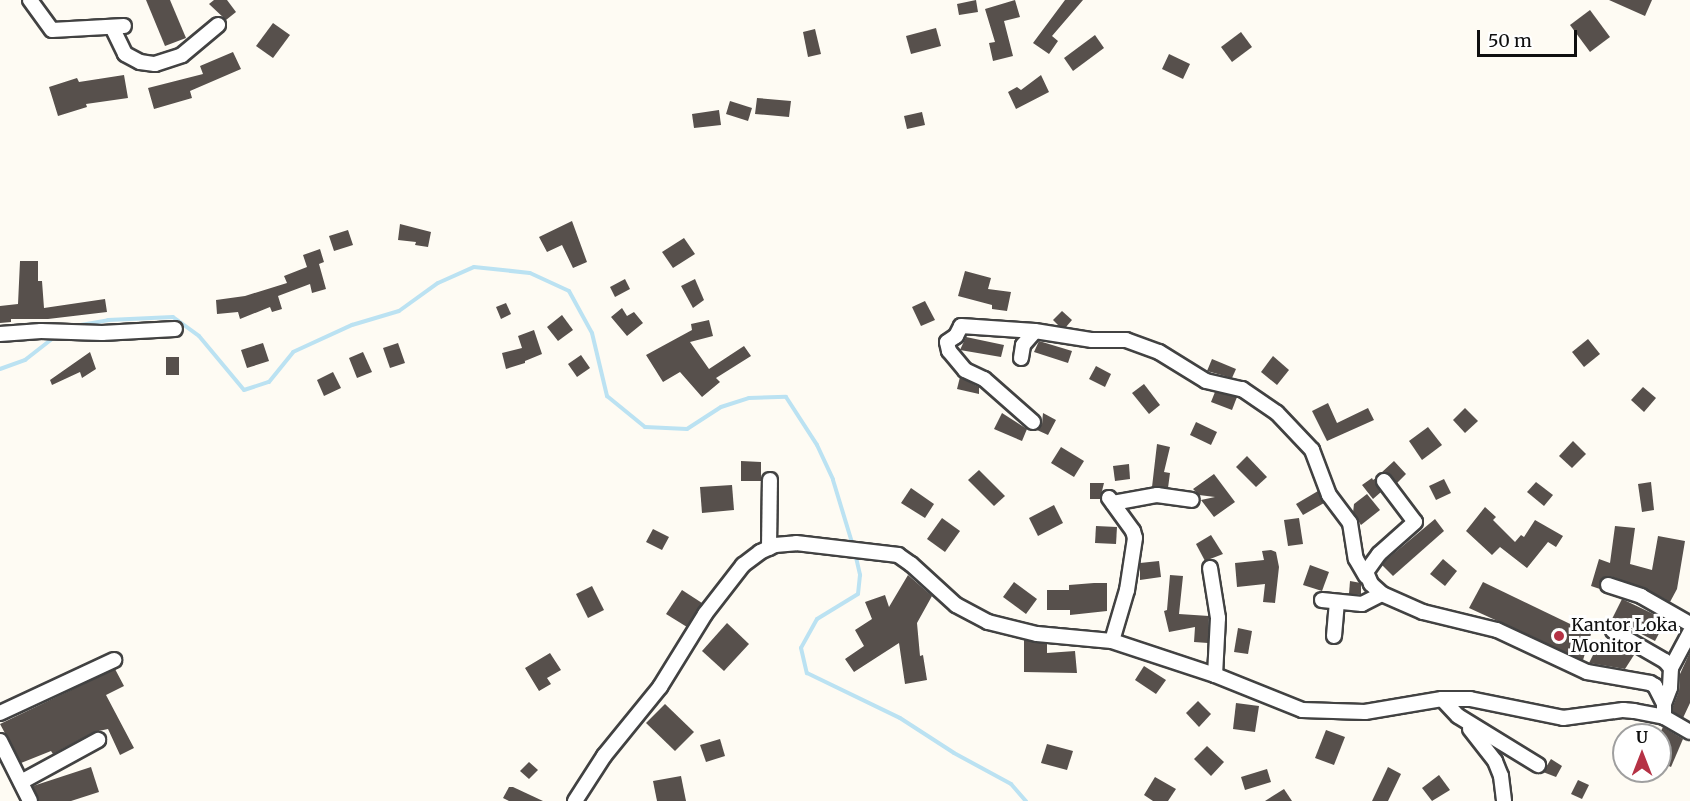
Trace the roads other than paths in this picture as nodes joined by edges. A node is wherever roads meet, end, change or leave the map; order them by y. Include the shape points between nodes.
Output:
1 (30, 0) edge
2 (218, 25) dead end
3 (176, 329) dead end
4 (1035, 331) junction
5 (0, 334) edge
6 (1021, 358) dead end
7 (1033, 422) dead end
8 (770, 480) dead end
9 (1384, 481) dead end
10 (1192, 500) dead end
11 (769, 548) junction
12 (1210, 568) dead end
13 (1366, 576) junction
14 (1608, 585) dead end
15 (1382, 594) junction
16 (1322, 600) dead end
17 (1337, 603) junction
18 (1690, 624) edge
19 (1613, 631) dead end
20 (1690, 633) edge
21 (1334, 636) dead end
22 (1112, 641) junction
23 (114, 660) dead end
24 (1671, 668) junction
25 (1215, 675) junction
26 (1442, 699) junction
27 (1664, 711) junction
28 (0, 713) edge
29 (1458, 716) junction
30 (1690, 732) edge
31 (98, 740) dead end
32 (0, 741) edge
33 (1538, 765) dead end
34 (21, 782) junction
35 (30, 801) edge
36 (575, 801) edge
37 (1504, 801) edge

1 - 2 street via 52,30 118,27 125,54 154,64 182,55
3 - 5 street
4 - 6 street via 1023,345
4 - 7 street via 966,325 947,342 949,351 965,370 984,379
4 - 13 street via 1092,340 1126,340 1160,352 1206,381 1242,389 1277,413 1312,450 1329,495 1350,522 1356,559
8 - 11 street
9 - 13 street via 1415,522 1369,566
10 - 22 street via 1156,495 1111,500 1135,538 1127,590
11 - 22 street via 796,543 898,555 956,605 988,622 1037,634
11 - 36 street via 743,564 726,586 660,687 604,756
12 - 25 street via 1218,618
13 - 15 street
14 - 18 street via 1641,596
15 - 17 street via 1362,604
15 - 27 street via 1423,612 1497,630 1587,672 1650,683 1655,686
16 - 17 street
17 - 21 street
19 - 24 street via 1662,658
20 - 24 street
22 - 25 street
23 - 28 street
24 - 27 street
25 - 26 street via 1313,712 1365,712
26 - 27 street via 1486,701 1563,718 1623,710
26 - 29 street
27 - 30 street
29 - 33 street
29 - 37 street via 1495,761
31 - 34 street
32 - 34 street
34 - 35 street

